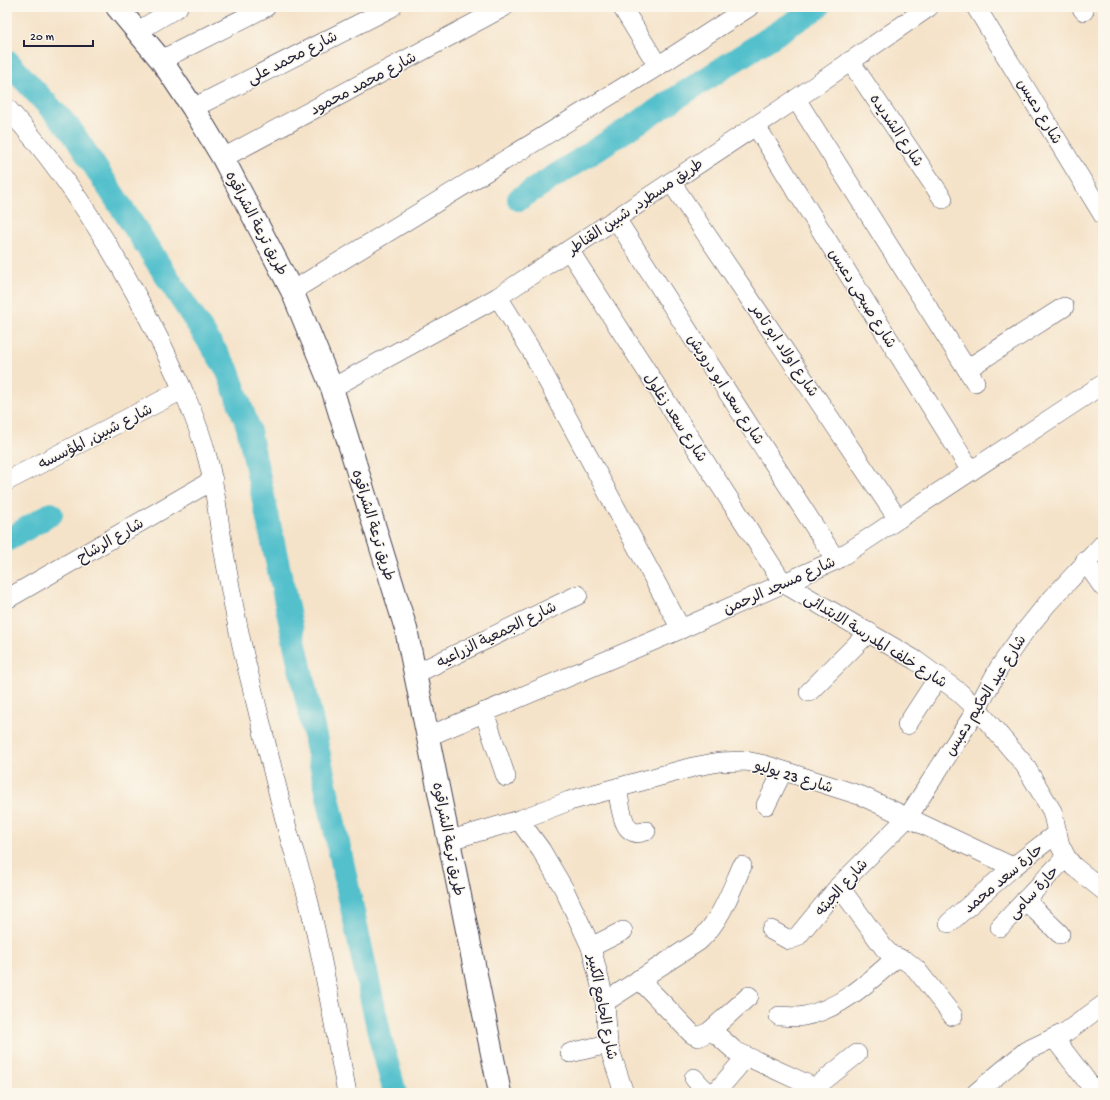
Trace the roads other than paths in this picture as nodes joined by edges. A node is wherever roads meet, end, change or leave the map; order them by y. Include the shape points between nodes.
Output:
1 (117, 7) edge
2 (178, 7) edge
3 (266, 7) edge
4 (392, 7) edge
5 (504, 7) edge
6 (623, 7) edge
7 (749, 7) edge
8 (929, 7) edge
9 (976, 7) edge
10 (138, 31) junction
11 (160, 60) junction
12 (850, 61) junction
13 (658, 66) junction
14 (796, 99) junction
15 (7, 108) edge
16 (193, 108) junction
17 (756, 126) junction
18 (222, 158) junction
19 (671, 182) junction
20 (943, 199) dead end
21 (1103, 215) edge
22 (616, 219) junction
23 (569, 250) junction
24 (292, 291) junction
25 (498, 297) junction
26 (1064, 307) dead end
27 (1103, 384) edge
28 (332, 388) junction
29 (182, 390) junction
30 (971, 471) junction
31 (213, 480) junction
32 (7, 481) edge
33 (898, 519) junction
34 (1103, 544) edge
35 (836, 560) junction
36 (1086, 561) junction
37 (783, 583) junction
38 (1103, 587) edge
39 (578, 595) dead end
40 (7, 599) edge
41 (681, 629) junction
42 (869, 632) junction
43 (415, 674) junction
44 (939, 676) junction
45 (810, 692) dead end
46 (977, 709) junction
47 (484, 712) junction
48 (907, 725) dead end
49 (429, 736) junction
50 (783, 771) junction
51 (506, 778) dead end
52 (617, 788) junction
53 (766, 806) dead end
54 (908, 817) junction
55 (519, 820) junction
56 (646, 831) dead end
57 (1057, 833) junction
58 (450, 840) junction
59 (1066, 857) junction
60 (742, 866) dead end
61 (1014, 867) junction
62 (839, 886) junction
63 (1103, 890) edge
64 (1025, 900) junction
65 (949, 923) dead end
66 (1000, 927) dead end
67 (771, 930) dead end
68 (623, 931) dead end
69 (1060, 934) dead end
70 (591, 947) junction
71 (897, 958) junction
72 (639, 979) junction
73 (748, 996) dead end
74 (605, 1002) junction
75 (1103, 1005) edge
76 (779, 1016) dead end
77 (953, 1016) dead end
78 (709, 1032) junction
79 (1054, 1038) junction
80 (608, 1044) junction
81 (570, 1053) dead end
82 (857, 1054) dead end
83 (746, 1057) junction
84 (694, 1078) dead end
85 (347, 1093) edge
86 (500, 1093) edge
87 (624, 1093) edge
88 (976, 1093) edge
89 (1096, 1093) edge

1 - 10 street, طريق ترعة الشراقوه
2 - 10 street
3 - 11 street
4 - 16 street, شارع محمد على
5 - 18 street, شارع محمد محمود
6 - 13 street
7 - 13 street
8 - 12 street, طريق مسطرد, شبين القناطر
9 - 21 street, شارع دعبس
10 - 11 street, طريق ترعة الشراقوه
11 - 16 street, طريق ترعة الشراقوه
12 - 14 street, طريق مسطرد, شبين القناطر
12 - 20 street, شارع الشديده
13 - 24 street
14 - 17 street, طريق مسطرد, شبين القناطر
14 - 26 street via 971,376
15 - 29 street via 54,166 100,231 148,316
16 - 18 street, طريق ترعة الشراقوه
17 - 19 street, طريق مسطرد, شبين القناطر
17 - 30 street, شارع صبحى دعبس
18 - 24 street, طريق ترعة الشراقوه
19 - 22 street, طريق مسطرد, شبين القناطر
19 - 33 street, شارع اولاد ابو تامر
22 - 23 street, طريق مسطرد, شبين القناطر
22 - 35 street, شارع سعد ابو درويش
23 - 25 street, طريق مسطرد, شبين القناطر
23 - 37 street, شارع سعد زغلول
24 - 28 street, طريق ترعة الشراقوه
25 - 28 street, طريق مسطرد, شبين القناطر
25 - 41 street via 531,350
27 - 30 street, شارع مسجد الرحمن
28 - 43 street, طريق ترعة الشراقوه via 406,629
29 - 31 street via 206,452
29 - 32 street, شارع شبين, المؤسسه
30 - 33 street, شارع مسجد الرحمن
31 - 40 street, شارع الرشاح
31 - 85 street via 244,655 286,827 307,893 325,972
33 - 35 street, شارع مسجد الرحمن
34 - 36 street, شارع عبد الحكيم دعبس
35 - 37 street, شارع مسجد الرحمن
36 - 38 street
36 - 46 street, شارع عبد الحكيم دعبس via 1022,635 999,668
37 - 41 street, شارع مسجد الرحمن
37 - 42 street, شارع خلف المدرسة الابتدائى
39 - 43 street, شارع الجمعية الزراعيه
41 - 47 street, شارع مسجد الرحمن
42 - 44 street, شارع خلف المدرسة الابتدائى
42 - 45 street
43 - 49 street, طريق ترعة الشراقوه
44 - 46 street, شارع خلف المدرسة الابتدائى
44 - 48 street
46 - 54 street, شارع عبد الحكيم دعبس
46 - 57 street, شارع خلف المدرسة الابتدائى via 1024,764 1052,811
47 - 49 street, شارع مسجد الرحمن
47 - 51 street
49 - 58 street, طريق ترعة الشراقوه
50 - 52 street, شارع 23 يوليو via 746,761 719,762
50 - 53 street
50 - 54 street, شارع 23 يوليو via 862,796
52 - 55 street, شارع 23 يوليو via 568,801
52 - 56 street via 625,826 632,832
54 - 61 street, شارع 23 يوليو
54 - 62 street, شارع الجبثه
55 - 58 street, شارع 23 يوليو
55 - 70 street, شارع الجامع الكبير via 541,850 564,889
57 - 59 street, شارع خلف المدرسة الابتدائى
57 - 61 street, حارة سعد محمد
58 - 86 street, طريق ترعة الشراقوه
59 - 63 street, شارع خلف المدرسة الابتدائى via 1073,866
59 - 64 street, حارة سامى
60 - 72 street via 719,918 710,930 699,941
61 - 65 street, حارة سعد محمد
62 - 67 street, شارع الجبثه via 797,937 789,940
62 - 71 street via 884,948
64 - 66 street, حارة سامى
64 - 69 street
68 - 70 street
70 - 74 street, شارع الجامع الكبير
71 - 76 street via 859,990 831,1006 803,1016
71 - 77 street via 906,961 930,986
72 - 74 street
72 - 78 street via 692,1034 698,1037
73 - 78 street
74 - 80 street, شارع الجامع الكبير
75 - 79 street
78 - 83 street via 716,1034
79 - 88 street via 1026,1051
79 - 89 street
80 - 81 street
80 - 87 street, شارع الجامع الكبير
82 - 83 street via 817,1086 811,1086
83 - 84 street via 716,1092 704,1089

